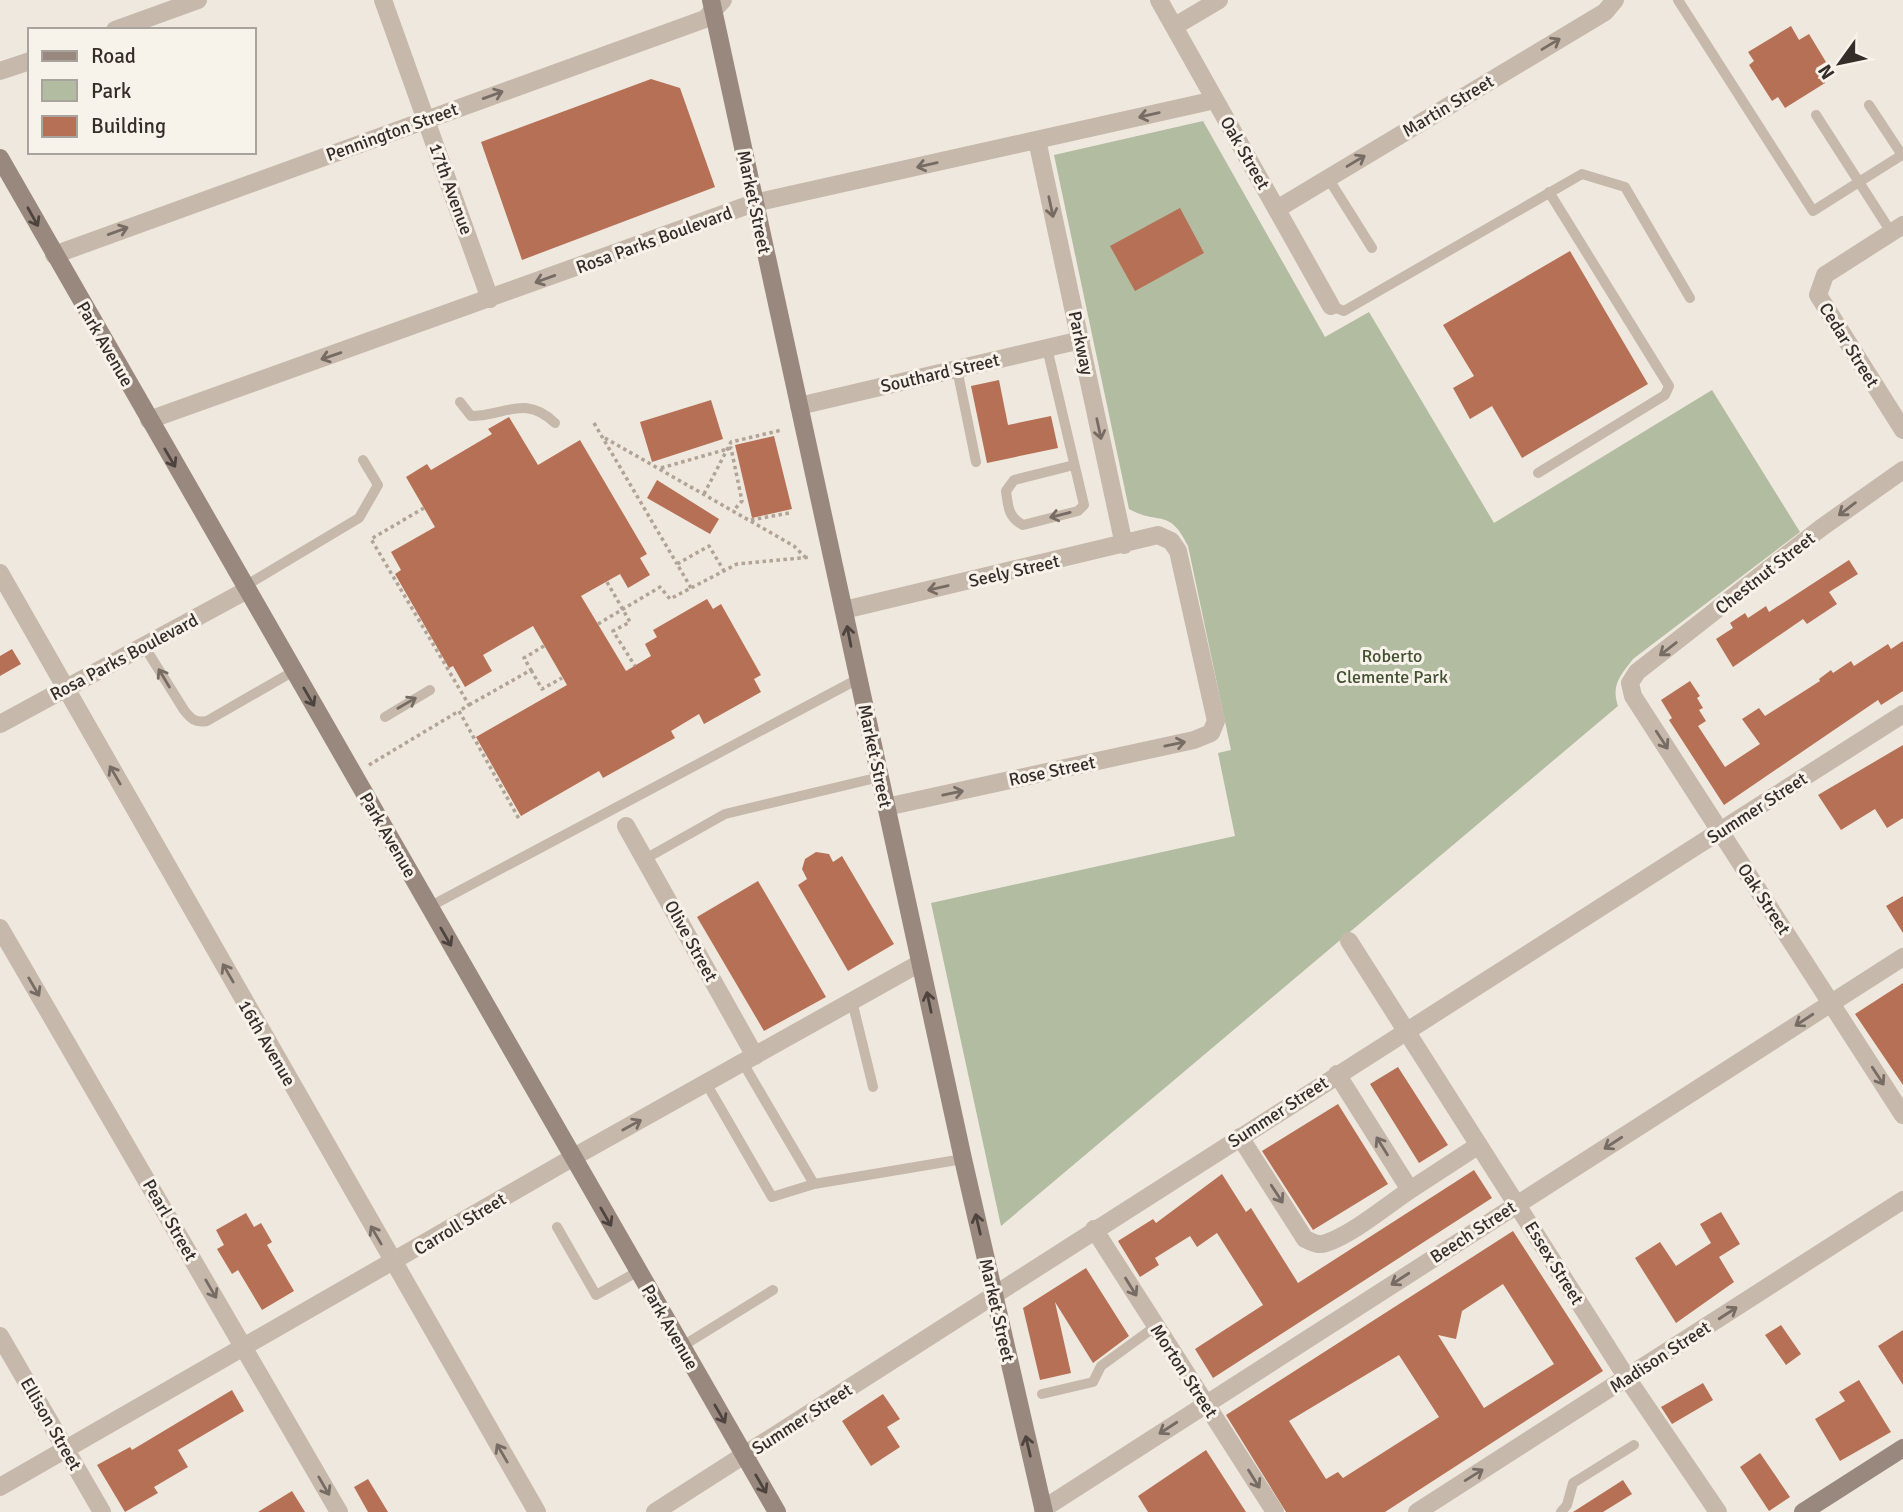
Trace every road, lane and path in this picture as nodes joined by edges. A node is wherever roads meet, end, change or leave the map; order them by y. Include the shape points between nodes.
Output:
1 (198, 0) edge
2 (383, 0) edge
3 (1159, 0) edge
4 (1219, 0) edge
5 (1615, 0) edge
6 (1678, 0) edge
7 (716, 4) edge
8 (1175, 26) junction
9 (121, 28) edge
10 (28, 62) edge
11 (0, 71) edge
12 (1215, 100) junction
13 (1869, 105) dead end
14 (1816, 115) dead end
15 (426, 119) junction
16 (1037, 140) junction
17 (0, 158) edge
18 (1328, 178) junction
19 (1859, 182) junction
20 (1549, 192) junction
21 (754, 203) junction
22 (1277, 209) junction
23 (1897, 228) edge
24 (1373, 248) dead end
25 (54, 255) junction
26 (1690, 298) dead end
27 (490, 299) junction
28 (1331, 306) joint
29 (1080, 340) junction
30 (1047, 348) junction
31 (957, 369) junction
32 (460, 402) dead end
33 (799, 406) junction
34 (149, 420) junction
35 (555, 423) dead end
36 (594, 423) dead end
37 (782, 430) dead end
38 (1903, 430) edge
39 (605, 438) junction
40 (725, 449) junction
41 (363, 460) dead end
42 (976, 462) dead end
43 (1074, 465) junction
44 (659, 469) junction
45 (1903, 470) edge
46 (1538, 473) dead end
47 (704, 494) junction
48 (424, 508) dead end
49 (733, 511) junction
50 (789, 513) dead end
51 (749, 520) junction
52 (1124, 545) junction
53 (677, 564) junction
54 (724, 571) junction
55 (0, 573) edge
56 (607, 582) dead end
57 (246, 588) junction
58 (691, 589) junction
59 (622, 609) junction
60 (844, 610) junction
61 (598, 624) dead end
62 (144, 646) junction
63 (544, 646) dead end
64 (635, 666) dead end
65 (531, 670) junction
66 (294, 671) junction
67 (562, 678) dead end
68 (858, 680) junction
69 (1631, 681) joint
70 (66, 688) junction
71 (430, 690) dead end
72 (469, 705) junction
73 (459, 711) junction
74 (1903, 714) edge
75 (385, 717) dead end
76 (0, 724) edge
77 (1215, 728) joint
78 (369, 765) dead end
79 (880, 777) junction
80 (886, 807) junction
81 (519, 819) dead end
82 (626, 826) dead end
83 (1720, 831) junction
84 (645, 859) junction
85 (429, 907) junction
86 (0, 928) edge
87 (1349, 941) dead end
88 (1903, 957) edge
89 (920, 963) junction
90 (852, 1001) junction
91 (1831, 1003) junction
92 (1406, 1030) junction
93 (749, 1059) junction
94 (1337, 1074) junction
95 (706, 1083) junction
96 (873, 1087) dead end
97 (1903, 1115) edge
98 (1240, 1137) junction
99 (1479, 1145) junction
100 (572, 1158) junction
101 (963, 1159) junction
102 (814, 1184) junction
103 (1410, 1190) junction
104 (1903, 1200) edge
105 (1517, 1204) junction
106 (557, 1227) dead end
107 (1094, 1229) junction
108 (393, 1264) junction
109 (637, 1272) junction
110 (773, 1290) dead end
111 (993, 1294) junction
112 (1156, 1326) junction
113 (0, 1336) edge
114 (681, 1347) junction
115 (245, 1348) junction
116 (1627, 1378) junction
117 (1042, 1394) dead end
118 (1206, 1404) junction
119 (1634, 1445) dead end
120 (1903, 1448) edge
121 (65, 1449) junction
122 (745, 1456) junction
123 (0, 1487) edge
124 (1043, 1510) edge
125 (102, 1512) edge
126 (339, 1512) edge
127 (537, 1512) edge
128 (655, 1512) edge
129 (777, 1512) edge
130 (1275, 1512) edge
131 (1416, 1512) edge
132 (1561, 1512) edge
133 (1718, 1512) edge
134 (1802, 1512) edge

1 - 9 street
2 - 15 street, 17th Avenue
3 - 8 street, Oak Street
4 - 8 street
18 -> 5 street, Martin Street via 1605,12
6 - 19 lane via 1813,211
15 -> 7 street, Pennington Street
7 - 21 main road, Market Street
8 - 12 street, Oak Street
10 - 11 street
12 -> 16 street, Rosa Parks Boulevard
12 - 22 street, Oak Street
13 - 19 lane via 1902,155
14 - 19 lane
25 -> 15 street, Pennington Street
15 - 27 street, 17th Avenue
16 -> 21 street, Rosa Parks Boulevard
16 -> 29 street, Parkway
17 -> 25 main road, Park Avenue
18 - 22 street, Martin Street
18 - 24 lane
19 - 23 lane
20 - 26 lane via 1583,174 1625,187
20 - 28 lane via 1344,311
20 - 46 lane via 1669,386 1665,395
21 -> 27 street, Rosa Parks Boulevard
21 - 33 main road, Market Street
22 - 28 street, Oak Street
23 - 38 street, Cedar Street via 1825,275 1818,295
25 - 34 main road, Park Avenue
27 -> 34 street, Rosa Parks Boulevard
29 - 30 street, Southard Street
29 -> 52 street, Parkway
30 - 31 street, Southard Street
30 - 43 lane
31 - 33 street, Southard Street
31 - 42 lane
32 - 35 lane via 471,416 519,407 544,412
33 - 60 main road, Market Street
34 -> 57 main road, Park Avenue
36 - 39 path
37 - 40 path via 731,442
39 - 44 path
39 - 53 path
40 - 44 path
40 - 47 path
40 - 49 path via 731,447 742,501
41 - 57 lane via 378,485 359,519
43 -> 43 lane via 1084,505 1078,511 1023,525 1015,521 1006,491 1014,480
44 - 47 path
45 -> 69 street, Chestnut Street via 1821,528
47 - 49 path
48 - 72 path via 371,539
49 - 51 path
50 - 51 path
51 - 54 path via 808,557 737,564
52 -> 60 street, Seely Street
52 - 77 street, Seely Street via 1158,535 1178,551
53 - 54 path via 709,546
53 - 58 path
54 - 58 path
55 - 70 street, 16th Avenue
56 - 59 path
57 - 62 street, Rosa Parks Boulevard
57 - 66 main road, Park Avenue
58 - 59 path via 670,599 660,587
59 - 61 path
59 - 64 path via 630,622 613,631
68 -> 60 main road, Market Street
66 -> 62 lane via 207,721 191,720
62 - 70 street, Rosa Parks Boulevard
63 - 65 path via 524,658
65 - 67 path via 542,689
65 - 72 path
66 -> 85 main road, Park Avenue
68 - 79 main road, Market Street
68 - 85 lane
69 -> 83 street, Oak Street via 1633,695
70 - 76 street, Rosa Parks Boulevard
108 -> 70 street, 16th Avenue
75 -> 71 lane
72 - 73 path
73 - 78 path
73 - 81 path
74 - 83 street, Summer Street
80 -> 77 street, Rose Street via 1194,740
79 - 80 main road, Market Street
79 - 84 lane via 725,814
80 - 89 main road, Market Street
82 - 84 street, Olive Street
83 - 91 street, Oak Street
83 - 92 street, Summer Street
84 - 93 street, Olive Street
85 -> 100 main road, Park Avenue
86 -> 115 street, Pearl Street
87 - 92 street, Essex Street
88 - 91 street, Beech Street
89 - 90 street, Carroll Street
101 -> 89 main road, Market Street
90 - 93 street, Carroll Street
90 - 96 lane
91 -> 97 street, Oak Street
91 -> 105 street, Beech Street
92 - 94 street, Summer Street
92 - 99 street, Essex Street
93 - 95 street, Carroll Street
93 - 102 lane
94 - 98 street, Summer Street
103 -> 94 street
100 -> 95 street, Carroll Street
95 - 102 lane via 772,1197
98 -> 103 street via 1305,1238 1316,1244 1326,1243
98 - 107 street, Summer Street
99 - 103 street
99 - 105 street, Essex Street
100 - 108 street, Carroll Street
100 -> 109 main road, Park Avenue
101 - 102 lane
111 -> 101 main road, Market Street
116 -> 104 street, Madison Street
105 - 116 street, Essex Street
105 -> 118 street, Beech Street
106 - 109 lane via 596,1295
107 - 111 street, Summer Street
107 -> 112 street, Morton Street
108 - 115 street, Carroll Street
127 -> 108 street, 16th Avenue
109 - 114 main road, Park Avenue
110 - 114 lane
111 - 122 street, Summer Street
124 -> 111 main road, Market Street
112 - 117 lane via 1101,1366 1093,1382
112 - 118 street, Morton Street
113 - 121 street, Ellison Street
114 -> 122 main road, Park Avenue
115 - 121 street, Carroll Street
115 -> 126 street, Pearl Street
131 -> 116 street, Madison Street
116 - 133 street, Essex Street
118 -> 124 street, Beech Street
118 -> 130 street, Morton Street
119 - 132 lane via 1573,1483
120 - 134 main road
121 - 123 street, Carroll Street
121 - 125 street, Ellison Street
122 - 128 street, Summer Street
122 -> 129 main road, Park Avenue

